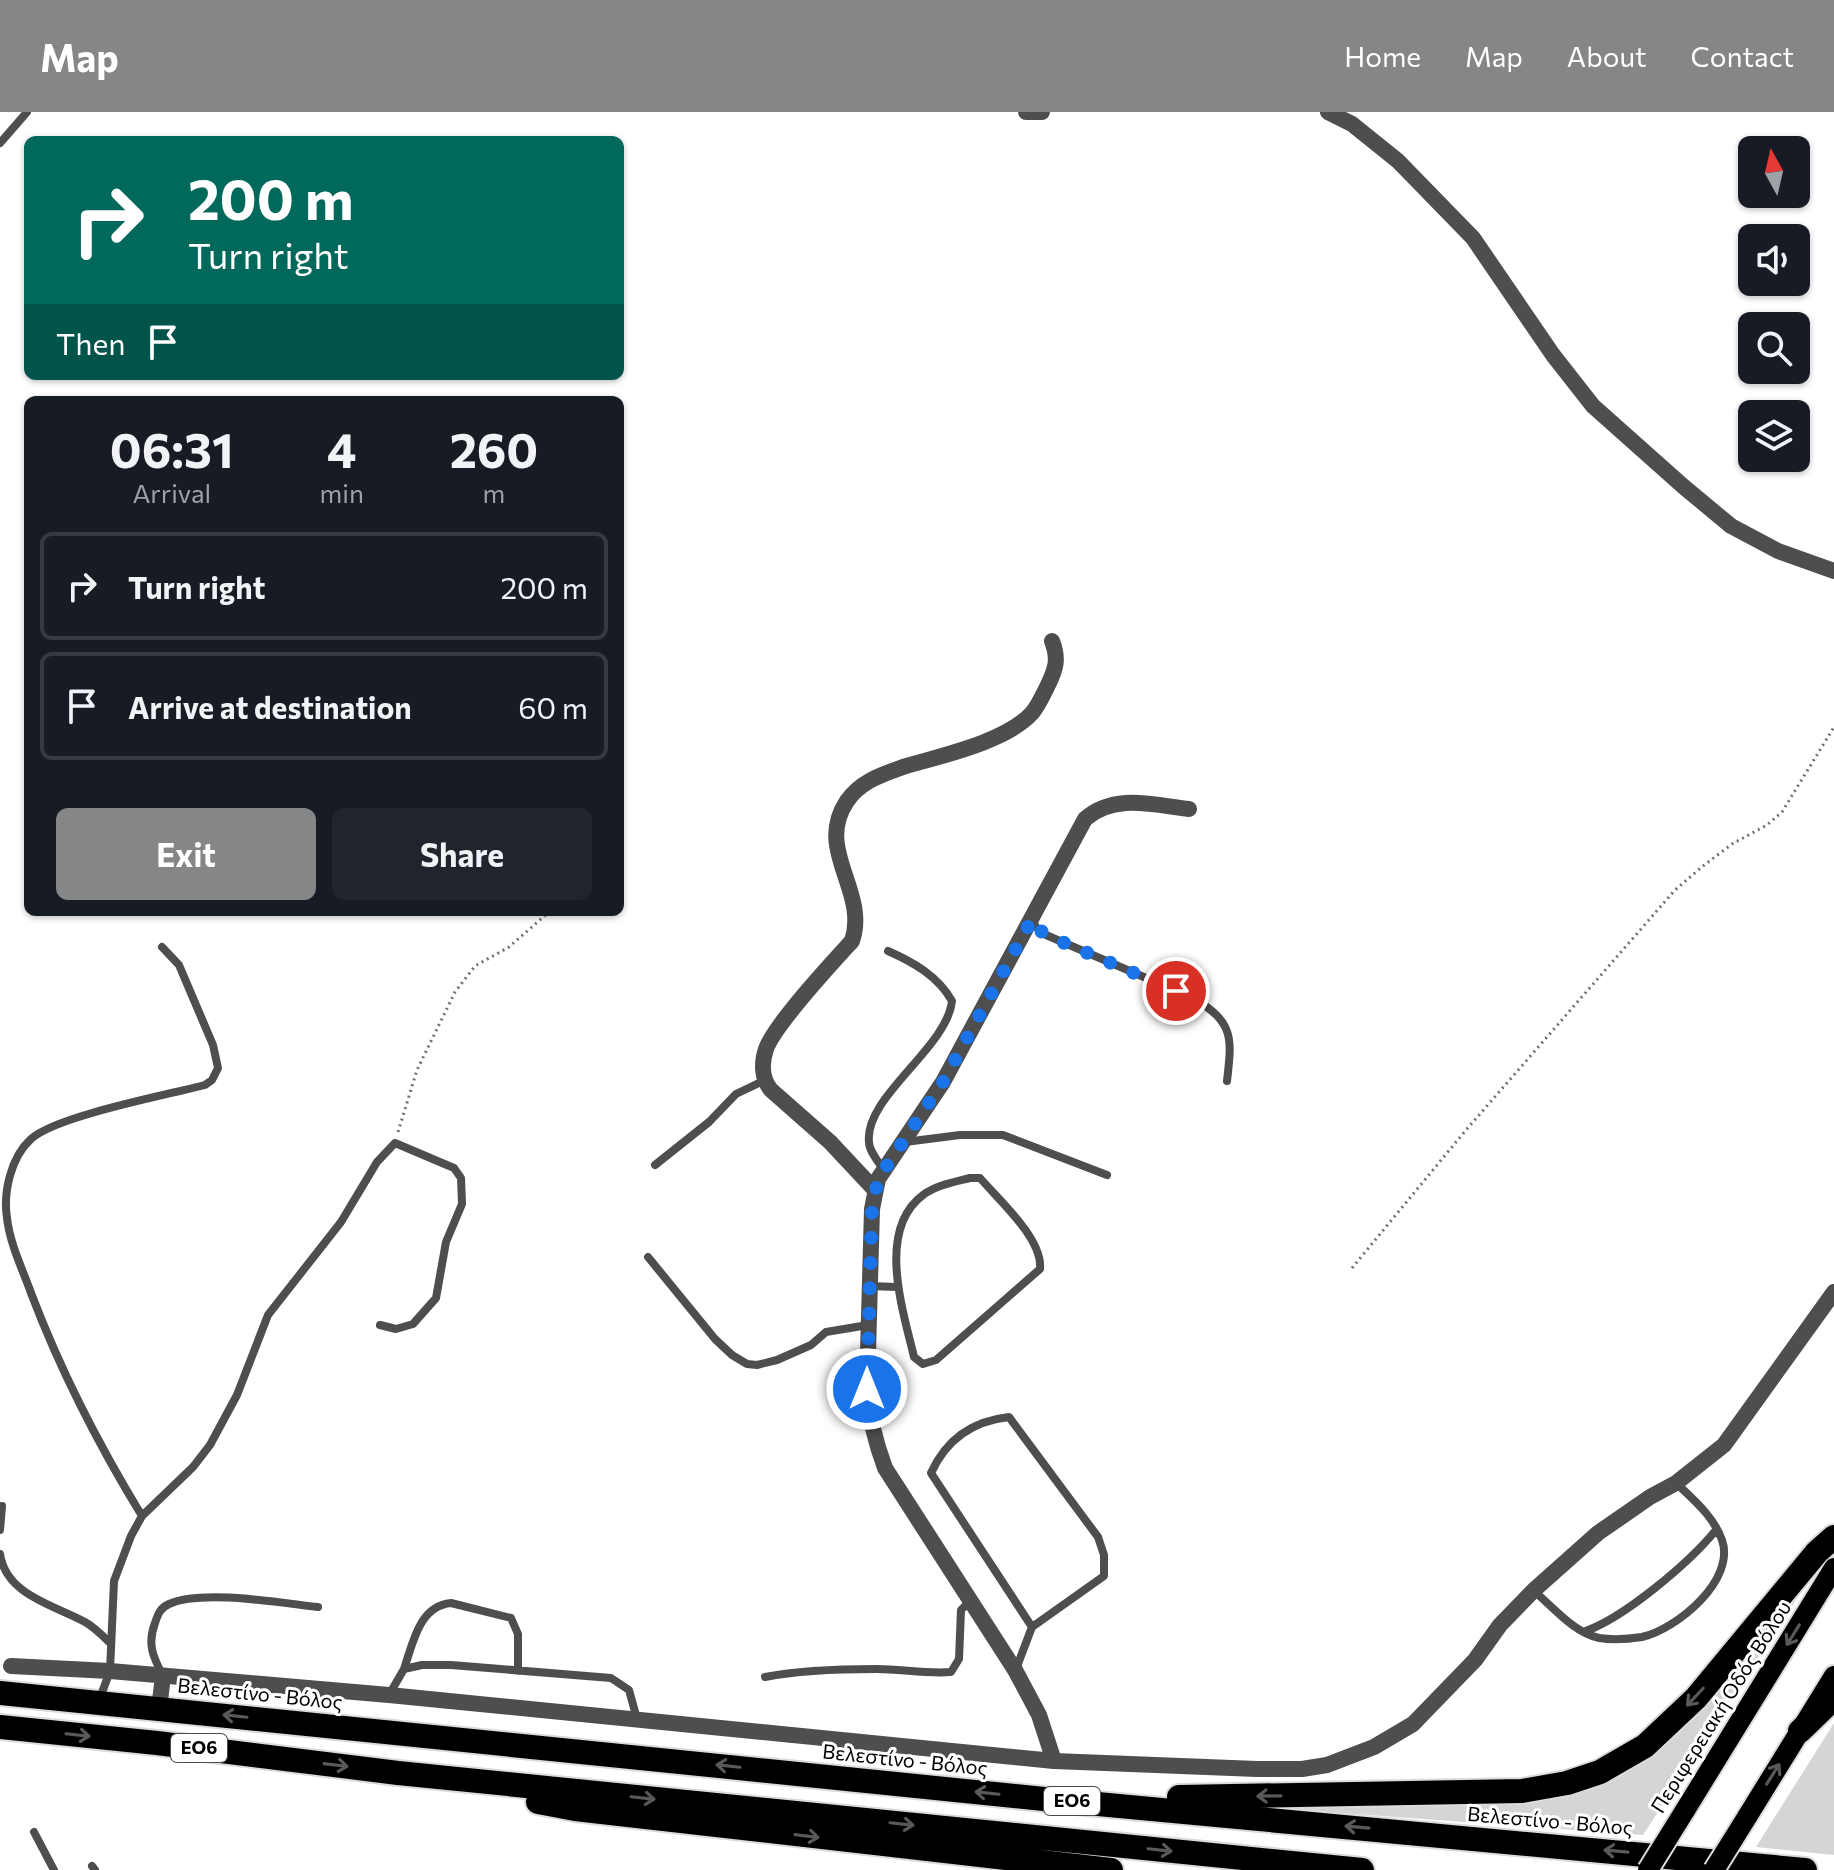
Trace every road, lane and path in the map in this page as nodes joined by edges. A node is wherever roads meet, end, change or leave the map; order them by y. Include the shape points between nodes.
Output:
1 (27, 112) edge
2 (1026, 112) edge
3 (1042, 112) edge
4 (1328, 112) edge
5 (0, 143) edge
6 (1834, 571) edge
7 (1052, 641) dead end
8 (1834, 727) edge
9 (1189, 809) dead end
10 (544, 916) edge
11 (1032, 919) junction
12 (162, 947) dead end
13 (888, 951) dead end
14 (763, 1081) junction
15 (1227, 1081) dead end
16 (904, 1142) junction
17 (395, 1143) junction
18 (655, 1165) dead end
19 (883, 1169) junction
20 (1107, 1175) dead end
21 (875, 1190) junction
22 (648, 1257) dead end
23 (1352, 1268) dead end
24 (869, 1286) junction
25 (897, 1287) junction
26 (1834, 1292) edge
27 (380, 1325) dead end
28 (868, 1325) junction
29 (1676, 1483) junction
30 (2, 1506) edge
31 (142, 1516) junction
32 (0, 1530) edge
33 (1716, 1530) junction
34 (1834, 1537) edge
35 (0, 1554) edge
36 (1834, 1568) edge
37 (1534, 1590) junction
38 (971, 1599) junction
39 (318, 1607) dead end
40 (1032, 1627) junction
41 (1582, 1632) junction
42 (109, 1642) junction
43 (11, 1666) dead end
44 (404, 1669) junction
45 (1015, 1670) junction
46 (110, 1671) junction
47 (518, 1671) junction
48 (163, 1676) junction
49 (1834, 1676) edge
50 (765, 1677) dead end
51 (0, 1693) edge
52 (389, 1695) junction
53 (1834, 1698) edge
54 (98, 1703) junction
55 (159, 1709) junction
56 (638, 1719) junction
57 (0, 1727) edge
58 (1800, 1731) junction
59 (1054, 1761) junction
60 (398, 1773) junction
61 (1044, 1799) junction
62 (34, 1832) dead end
63 (54, 1870) edge
64 (1111, 1870) edge
65 (1362, 1870) edge
66 (1648, 1870) edge
67 (1714, 1870) edge
68 (1805, 1870) edge

1 - 5 lane
2 - 3 street
4 - 6 street via 1398,161 1473,238 1593,406 1731,526 1778,551
7 - 14 street via 1057,666 1033,712 1021,722 983,741 884,774 861,785 847,802 836,823 836,839 857,926 852,941 773,1035
8 - 23 path via 1782,812 1712,858 1675,890
9 - 11 street via 1124,802 1091,813 1078,828
10 - 17 path via 509,947 475,966 455,992 417,1070
11 - 15 lane via 1046,935 1216,1013 1229,1032
11 - 16 street
12 - 31 lane via 179,965 213,1045 218,1068 212,1080 60,1123 31,1138 7,1184 11,1240 35,1303 86,1420
13 - 19 lane via 939,982 952,1001 948,1016 869,1129 868,1145
14 - 18 lane via 736,1094
14 - 21 street
16 - 19 street
16 - 20 lane via 1003,1135
17 - 27 lane via 454,1168 461,1178 462,1204 446,1242 436,1298 413,1324 396,1329
17 - 31 lane via 268,1315 237,1395 210,1445
19 - 21 street
21 - 24 street
22 - 28 lane via 715,1339 747,1364 777,1360 826,1332
24 - 25 lane
24 - 28 street
25 - 25 lane via 914,1357 928,1364 1040,1269 1040,1255 980,1178 970,1178 923,1195 907,1212 897,1238
26 - 29 street via 1741,1425
28 - 38 street via 868,1414 874,1439 885,1468
29 - 33 lane via 1712,1519
29 - 37 street via 1598,1533
30 - 32 lane
31 - 42 lane via 114,1581
33 - 41 lane via 1697,1554 1604,1625
33 - 41 lane via 1725,1560 1719,1578 1694,1607 1644,1636 1598,1638
34 -> 61 highway via 1696,1698 1645,1746 1585,1778 1495,1793
35 - 42 lane via 8,1577 27,1593 89,1624
36 -> 66 main road, Περιφερειακή Οδός Βόλου, bridge
37 - 41 lane
37 - 59 street via 1431,1708 1395,1737 1351,1758 1302,1769
38 - 45 street
38 - 50 lane via 961,1610 959,1659 951,1672 850,1670
39 - 48 lane via 217,1598 169,1604 160,1610 150,1639
40 - 40 lane via 1104,1576 1104,1555 1098,1537 1009,1417 995,1418 957,1437 931,1473
40 - 45 lane
42 - 46 lane
43 - 46 street
44 - 47 lane via 451,1665
44 - 47 lane via 428,1612 451,1603 511,1618 518,1634
44 - 52 lane
45 - 59 street via 1039,1715
46 - 48 street
46 - 54 lane
47 - 56 lane via 611,1678 629,1690
48 - 52 street
48 - 55 street
49 - 58 main road
51 - 54 highway, Βελεστίνο - Βόλος / ΕΟ6
52 - 56 street
53 - 58 highway
54 - 55 highway, Βελεστίνο - Βόλος / ΕΟ6
61 -> 55 highway, Βελεστίνο - Βόλος / ΕΟ6
56 - 59 street
57 -> 60 highway, ΕΟ6
67 -> 58 main road, bridge
60 -> 64 highway via 575,1809
60 -> 65 highway, ΕΟ6
68 -> 61 highway, Βελεστίνο - Βόλος / ΕΟ6
62 - 63 lane

